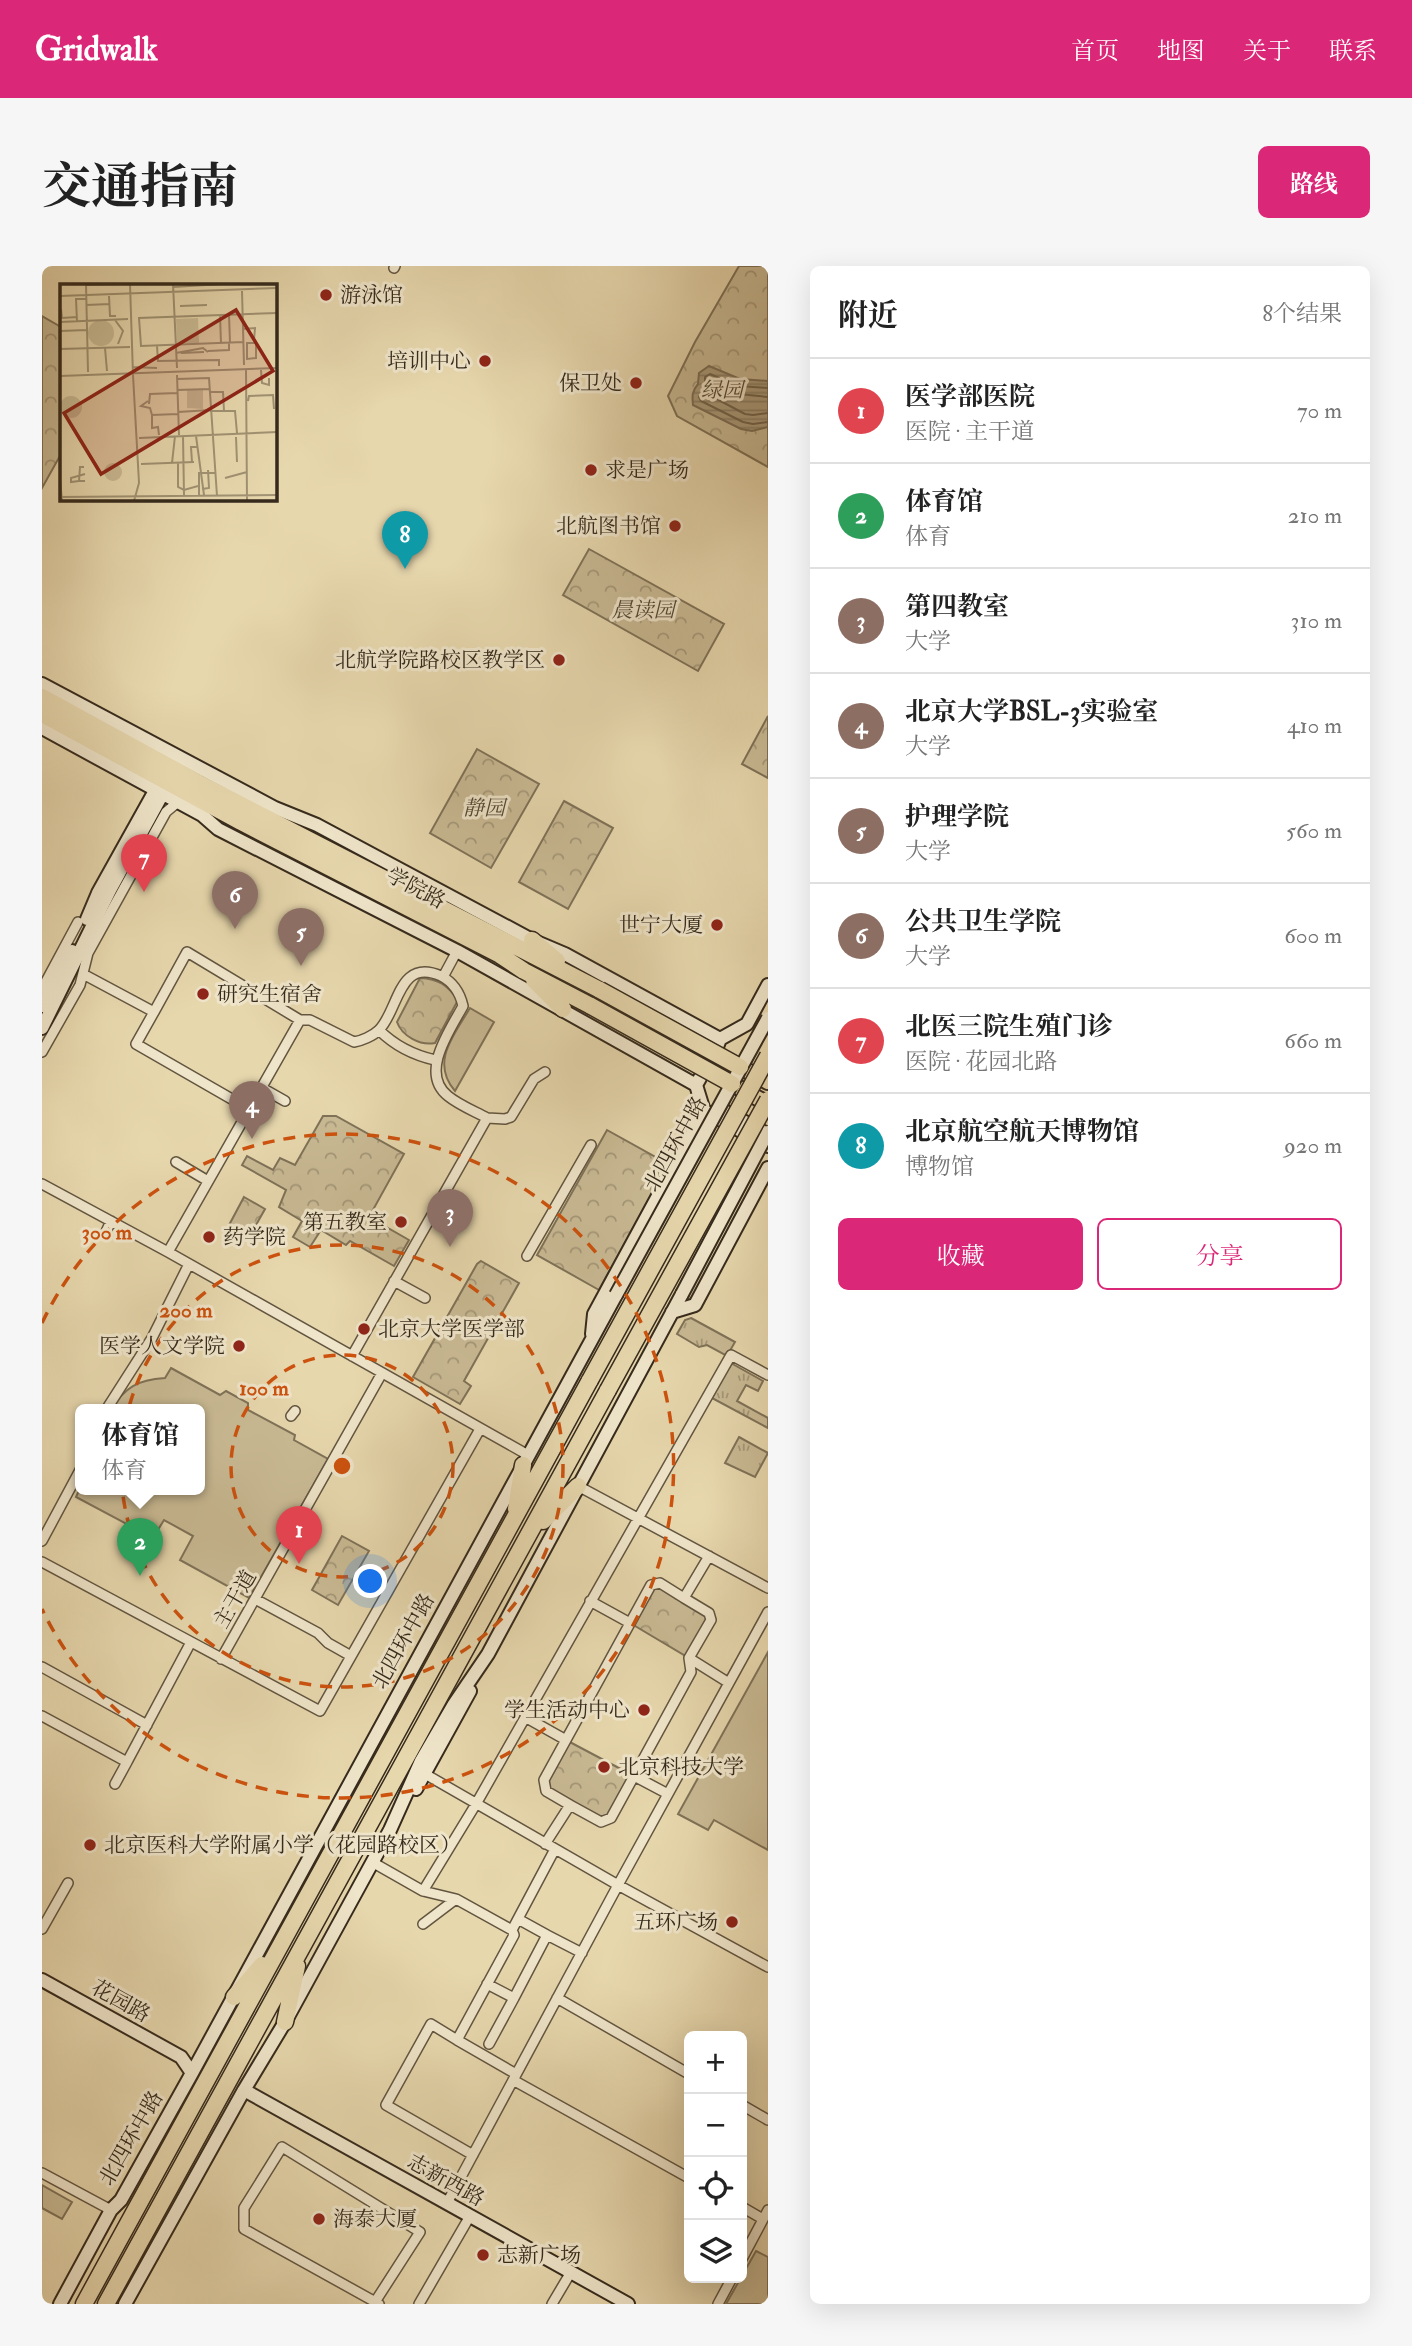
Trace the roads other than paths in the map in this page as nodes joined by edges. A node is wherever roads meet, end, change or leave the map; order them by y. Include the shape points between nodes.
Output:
1 (42, 684) edge
2 (42, 694) edge
3 (64, 695) junction
4 (42, 714) edge
5 (62, 726) junction
6 (42, 728) edge
7 (72, 744) junction
8 (159, 791) junction
9 (178, 802) junction
10 (202, 816) junction
11 (240, 822) junction
12 (78, 922) dead end
13 (531, 940) junction
14 (457, 951) junction
15 (524, 971) junction
16 (83, 974) junction
17 (443, 977) junction
18 (581, 979) junction
19 (768, 985) edge
20 (42, 989) edge
21 (42, 1006) edge
22 (563, 1009) junction
23 (153, 1012) junction
24 (768, 1018) edge
25 (300, 1020) junction
26 (747, 1024) junction
27 (42, 1028) edge
28 (379, 1030) junction
29 (768, 1037) edge
30 (720, 1039) junction
31 (42, 1052) edge
32 (749, 1052) junction
33 (768, 1056) edge
34 (435, 1060) junction
35 (768, 1062) edge
36 (740, 1068) junction
37 (545, 1072) dead end
38 (768, 1082) edge
39 (696, 1084) junction
40 (732, 1084) junction
41 (262, 1088) junction
42 (285, 1101) dead end
43 (768, 1102) edge
44 (719, 1108) junction
45 (249, 1110) junction
46 (704, 1111) junction
47 (487, 1118) junction
48 (768, 1137) edge
49 (591, 1145) dead end
50 (176, 1162) dead end
51 (768, 1168) edge
52 (208, 1181) junction
53 (42, 1184) edge
54 (111, 1221) junction
55 (105, 1234) dead end
56 (168, 1252) junction
57 (527, 1256) dead end
58 (189, 1264) junction
59 (394, 1281) junction
60 (425, 1298) dead end
61 (672, 1312) junction
62 (592, 1341) junction
63 (352, 1356) junction
64 (382, 1373) junction
65 (768, 1375) edge
66 (110, 1404) edge
67 (480, 1429) junction
68 (526, 1460) junction
69 (75, 1479) edge
70 (578, 1486) junction
71 (637, 1517) junction
72 (514, 1522) junction
73 (531, 1532) junction
74 (42, 1541) edge
75 (709, 1556) junction
76 (42, 1562) edge
77 (768, 1588) edge
78 (684, 1598) junction
79 (255, 1599) junction
80 (590, 1601) junction
81 (279, 1609) dead end
82 (768, 1612) edge
83 (630, 1623) junction
84 (315, 1629) dead end
85 (191, 1642) junction
86 (488, 1654) junction
87 (351, 1656) junction
88 (221, 1658) junction
89 (689, 1658) junction
90 (42, 1667) edge
91 (729, 1684) junction
92 (42, 1716) edge
93 (525, 1717) junction
94 (147, 1725) junction
95 (566, 1740) junction
96 (127, 1762) junction
97 (425, 1774) junction
98 (634, 1776) junction
99 (115, 1784) dead end
100 (668, 1794) junction
101 (476, 1804) junction
102 (570, 1805) junction
103 (390, 1830) junction
104 (545, 1844) junction
105 (555, 1849) junction
106 (372, 1862) junction
107 (68, 1883) dead end
108 (618, 1885) junction
109 (423, 1891) junction
110 (456, 1899) junction
111 (518, 1919) junction
112 (423, 1924) dead end
113 (42, 1929) edge
114 (512, 1930) junction
115 (547, 1935) junction
116 (284, 1939) junction
117 (302, 1945) junction
118 (582, 1953) junction
119 (768, 1967) edge
120 (42, 1980) edge
121 (487, 1984) junction
122 (233, 1997) junction
123 (514, 1998) junction
124 (557, 1998) junction
125 (285, 2022) junction
126 (457, 2040) junction
127 (489, 2044) dead end
128 (204, 2051) junction
129 (181, 2056) junction
130 (684, 2071) edge
131 (192, 2073) junction
132 (515, 2077) junction
133 (244, 2090) junction
134 (747, 2108) edge
135 (768, 2120) edge
136 (473, 2155) junction
137 (42, 2173) edge
138 (684, 2175) edge
139 (447, 2203) junction
140 (747, 2209) edge
141 (111, 2210) junction
142 (766, 2215) edge
143 (470, 2216) junction
144 (747, 2250) edge
145 (571, 2272) junction
146 (71, 2282) junction
147 (729, 2283) edge
148 (377, 2303) edge
149 (53, 2304) edge
150 (60, 2304) edge
151 (83, 2304) edge
152 (106, 2304) edge
153 (125, 2304) edge
154 (419, 2304) edge
155 (552, 2304) edge
156 (628, 2304) edge
157 (718, 2304) edge

1 - 3 street, 学院路
2 - 3 highway
2 - 18 highway, 学院路 via 199,783
3 - 13 street, 学院路
4 - 5 highway, 学院路
5 - 7 highway
5 - 11 highway, 学院路
6 - 7 street, 学院路
7 - 8 street, 学院路
8 - 9 street, 学院路
8 - 21 street via 98,893
8 - 27 street
9 - 10 street, 学院路
9 - 16 street via 166,812 88,953
10 - 11 highway
10 - 14 street, 学院路 via 218,829
11 - 15 highway, 学院路
12 - 20 street
13 - 18 highway
13 - 30 street, 学院路
14 - 17 street
14 - 22 street, 学院路
15 - 22 highway
15 - 40 highway, 学院路, bridge
16 - 23 street
16 - 31 street
17 - 28 street via 429,972 406,980
17 - 34 street via 457,990 463,1006
18 - 36 highway, 学院路, bridge
19 - 26 street
22 - 39 street, 学院路
23 - 25 street via 187,952
23 - 45 street via 136,1044
24 - 32 street, 北四环中路, bridge
25 - 28 street via 310,1020 354,1042
25 - 41 street
26 - 29 street
26 - 30 street
28 - 34 street via 393,1044
30 - 39 street
32 - 35 street, bridge
32 - 36 street, 北四环中路, bridge
33 - 72 highway, 北四环中路, bridge
34 - 47 street via 447,1096
36 - 38 main road, 学院路, bridge
36 - 40 street, 北四环中路, bridge
37 - 47 street via 534,1079 511,1117
39 - 46 street
40 - 43 main road, 学院路, bridge
40 - 44 street, 北四环中路, bridge
41 - 42 street
41 - 45 street
43 - 73 highway, bridge
44 - 48 street, bridge
44 - 62 street, 北四环中路, bridge
45 - 52 street
46 - 48 street
46 - 62 street via 594,1314
47 - 59 street
48 - 61 street, bridge
49 - 57 street
50 - 52 street
51 - 61 street via 695,1304
52 - 56 street
53 - 54 street
54 - 55 street
54 - 56 street
56 - 58 street
58 - 63 street
58 - 66 street via 152,1338
59 - 60 street
59 - 63 street
61 - 70 street
62 - 68 street, 北四环中路
63 - 64 street
64 - 67 street
64 - 79 street, 主干道
65 - 71 street via 731,1355
67 - 68 street
67 - 87 street
68 - 72 highway
68 - 122 street, 北四环中路
69 - 74 street
70 - 71 street
70 - 73 highway
70 - 86 street
71 - 75 street
71 - 80 street
72 - 116 highway, 北四环中路
73 - 117 highway
75 - 77 street
75 - 78 street
76 - 85 street
78 - 83 street via 660,1583 651,1585
78 - 89 street via 709,1613 711,1619
79 - 87 street
79 - 88 street, 主干道
80 - 83 street
80 - 93 street
81 - 84 street
82 - 91 street
83 - 95 street
85 - 88 street
85 - 94 street
86 - 97 street
86 - 103 street via 421,1760
87 - 88 street via 320,1711
89 - 91 street
89 - 98 street via 691,1672
90 - 94 street
91 - 100 street
92 - 96 street
93 - 95 street
93 - 101 street
94 - 96 street
95 - 102 street via 544,1780 545,1791
96 - 99 street
97 - 101 street
97 - 103 street
98 - 100 street
98 - 102 street via 611,1818 601,1822
100 - 108 street
101 - 104 street
101 - 109 street
102 - 104 street
103 - 106 street
104 - 105 street
105 - 108 street
105 - 111 street
106 - 109 street
106 - 125 street
107 - 113 street
108 - 118 street
108 - 119 street
109 - 110 street
110 - 112 street
110 - 114 street
111 - 114 street
111 - 115 street
114 - 121 street via 514,1935
115 - 118 street
115 - 123 street
116 - 122 highway
116 - 151 highway, 北四环中路
117 - 125 highway
117 - 152 highway
118 - 124 street
120 - 129 street, 花园路
121 - 123 street
121 - 126 street
122 - 128 street, 北四环中路
123 - 127 street
124 - 130 street
124 - 132 street
125 - 133 street
126 - 132 street
126 - 136 street via 431,2024 386,2105
128 - 129 street
128 - 131 street, 北四环中路
129 - 131 street
131 - 141 street, 北四环中路 via 121,2200
132 - 136 street
132 - 138 street
133 - 139 street, 志新西路
133 - 153 street
134 - 135 street
136 - 139 street
137 - 141 street
139 - 143 street, 志新西路
140 - 142 street
141 - 146 street, 北四环中路
142 - 144 street
143 - 145 street, 志新西路
143 - 154 street
145 - 155 street
145 - 156 street, 志新西路
146 - 149 street, 北四环中路
146 - 150 street, 北四环中路
147 - 157 street
148 - 148 street via 420,2232 282,2147 244,2208 244,2229

